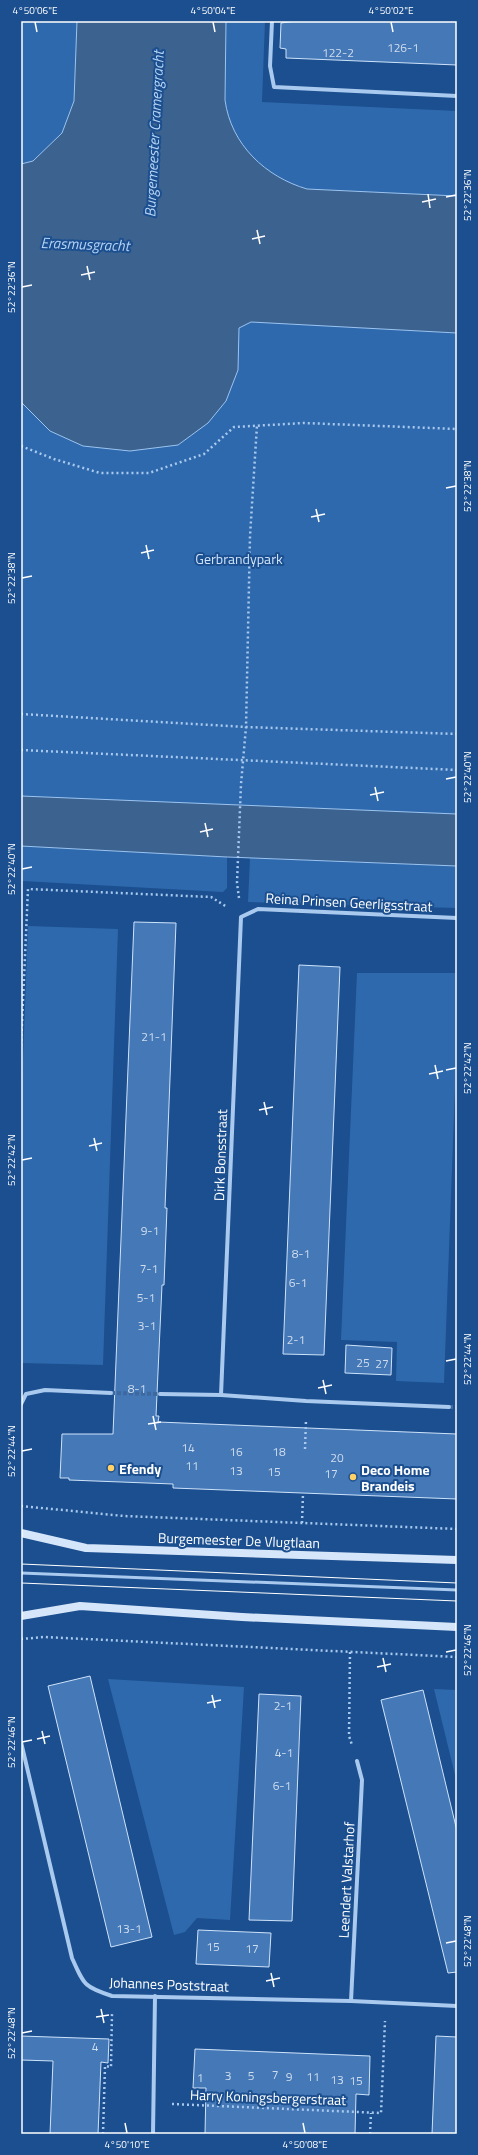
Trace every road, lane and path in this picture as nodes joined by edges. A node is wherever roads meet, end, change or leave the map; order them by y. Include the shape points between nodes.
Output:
1 (272, 21) edge
2 (457, 96) edge
3 (257, 425) junction
4 (457, 429) edge
5 (21, 446) edge
6 (21, 714) edge
7 (246, 727) junction
8 (457, 734) edge
9 (21, 750) edge
10 (243, 760) junction
11 (457, 770) edge
12 (237, 883) dead end
13 (241, 917) junction
14 (457, 918) edge
15 (21, 1046) edge
16 (111, 1393) tunnel mouth
17 (160, 1394) tunnel mouth
18 (221, 1395) junction
19 (306, 1401) junction
20 (21, 1404) edge
21 (449, 1407) tunnel mouth
22 (305, 1449) dead end
23 (303, 1493) dead end
24 (21, 1506) edge
25 (302, 1523) junction
26 (457, 1529) edge
27 (21, 1533) edge
28 (457, 1560) edge
29 (21, 1573) edge
30 (457, 1590) edge
31 (21, 1616) edge
32 (457, 1627) edge
33 (21, 1639) edge
34 (350, 1652) junction
35 (457, 1657) edge
36 (21, 1742) edge
37 (357, 1761) joint
38 (112, 1996) junction
39 (155, 1996) junction
40 (351, 2001) junction
41 (386, 2003) junction
42 (457, 2006) edge
43 (153, 2103) junction
44 (371, 2112) junction
45 (103, 2134) edge
46 (153, 2134) edge
47 (370, 2134) edge

1 - 2 street via 270,66 274,87
3 - 4 path via 304,423
3 - 5 path via 234,427 204,454 150,473 100,473
3 - 7 path via 250,536
6 - 7 path
7 - 8 path
7 - 10 path
9 - 10 path
10 - 11 path
10 - 12 path
13 - 14 street, Reina Prinsen Geerligsstraat via 258,909
13 - 15 path via 211,897 28,889
13 - 18 street, Dirk Bonsstraat
16 - 20 street via 45,1390 26,1394
17 - 18 street
18 - 19 street
19 - 21 street
19 - 22 path
23 - 25 path
24 - 25 path, Burgemeester De Vlugtlaan via 124,1516
25 - 26 path, Burgemeester De Vlugtlaan
27 - 28 main road, Burgemeester De Vlugtlaan via 86,1548
29 - 30 lane
31 - 32 main road via 80,1606
33 - 34 path via 51,1637
34 - 35 path
34 - 37 path via 349,1736
36 - 38 street, Johannes Poststraat via 72,1958 80,1976 90,1988
37 - 40 street, Leendert Valstarhof via 362,1780
38 - 39 street, Johannes Poststraat
38 - 45 path via 111,2067 105,2066
39 - 40 street, Johannes Poststraat
39 - 43 street
40 - 41 street, Johannes Poststraat
41 - 42 street, Johannes Poststraat
41 - 44 path, Harry Koningsbergerstraat via 382,2113
43 - 44 path, Harry Koningsbergerstraat
43 - 46 street
44 - 47 path

